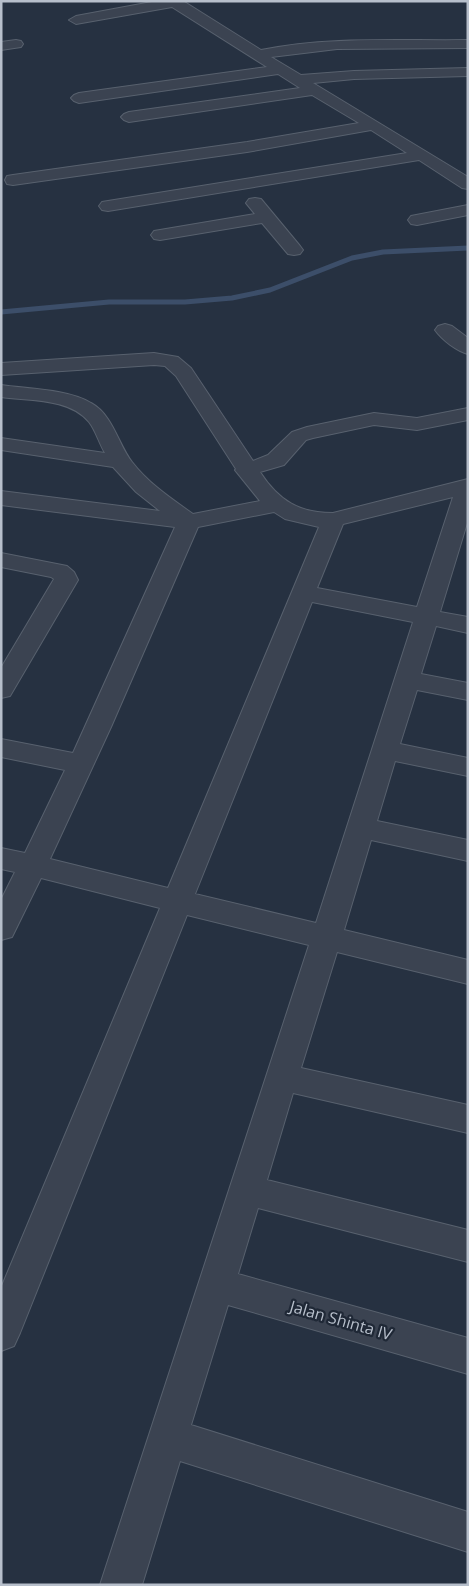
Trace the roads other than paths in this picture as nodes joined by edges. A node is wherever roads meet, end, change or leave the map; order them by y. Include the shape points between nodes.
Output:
1 (174, 2) edge
2 (76, 20) dead end
3 (16, 44) dead end
4 (468, 44) edge
5 (1, 46) edge
6 (259, 55) junction
7 (280, 69) junction
8 (468, 72) edge
9 (299, 80) junction
10 (314, 90) junction
11 (79, 98) dead end
12 (128, 117) dead end
13 (374, 124) junction
14 (422, 155) junction
15 (13, 180) dead end
16 (467, 182) edge
17 (242, 186) junction
18 (108, 206) dead end
19 (468, 210) edge
20 (266, 217) junction
21 (417, 220) dead end
22 (160, 235) dead end
23 (294, 250) dead end
24 (444, 330) dead end
25 (468, 348) edge
26 (1, 369) edge
27 (1, 391) edge
28 (468, 414) edge
29 (1, 444) edge
30 (121, 462) junction
31 (246, 470) junction
32 (468, 486) edge
33 (1, 498) edge
34 (277, 505) junction
35 (333, 520) junction
36 (189, 522) junction
37 (1, 560) edge
38 (304, 593) junction
39 (426, 617) junction
40 (468, 625) edge
41 (8, 668) edge
42 (407, 680) junction
43 (1, 690) edge
44 (468, 692) edge
45 (1, 748) edge
46 (385, 750) junction
47 (81, 764) junction
48 (468, 767) edge
49 (361, 828) junction
50 (468, 851) edge
51 (1, 858) edge
52 (34, 866) junction
53 (178, 902) junction
54 (1, 929) edge
55 (327, 938) junction
56 (468, 972) edge
57 (282, 1077) junction
58 (468, 1119) edge
59 (246, 1190) junction
60 (468, 1246) edge
61 (215, 1284) junction
62 (1, 1333) edge
63 (468, 1356) edge
64 (167, 1437) junction
65 (468, 1532) edge
66 (121, 1585) edge

1 - 2 street
1 - 6 street
3 - 5 street
4 - 6 street via 297,47
6 - 7 street
7 - 9 street
7 - 11 street
8 - 9 street
9 - 10 street
10 - 12 street
10 - 13 street
13 - 14 street
13 - 15 street via 247,147
14 - 16 street
14 - 17 street
17 - 18 street
17 - 20 street
19 - 21 street
20 - 22 street
20 - 23 street
24 - 25 street
26 - 31 street via 154,359 172,362 184,372
27 - 30 street via 82,406 99,421
28 - 31 street via 417,424 374,419 307,433 276,460
29 - 30 street
30 - 36 street via 150,494
31 - 34 street
32 - 35 street
32 - 39 street
33 - 36 street
34 - 35 street via 305,518
34 - 36 street
35 - 38 street
36 - 47 street
37 - 41 street via 60,571 66,577
38 - 39 street
38 - 53 street
39 - 40 street
39 - 42 street
41 - 43 street
42 - 44 street
42 - 46 street
45 - 47 street
46 - 48 street
46 - 49 street
47 - 52 street
49 - 50 street
49 - 55 street
51 - 52 street
52 - 53 street
52 - 54 street
53 - 55 street
53 - 62 street
55 - 56 street
55 - 57 street
57 - 58 street
57 - 59 street
59 - 60 street
59 - 61 street
61 - 63 street, Jalan Shinta IV
61 - 64 street
64 - 65 street
64 - 66 street

